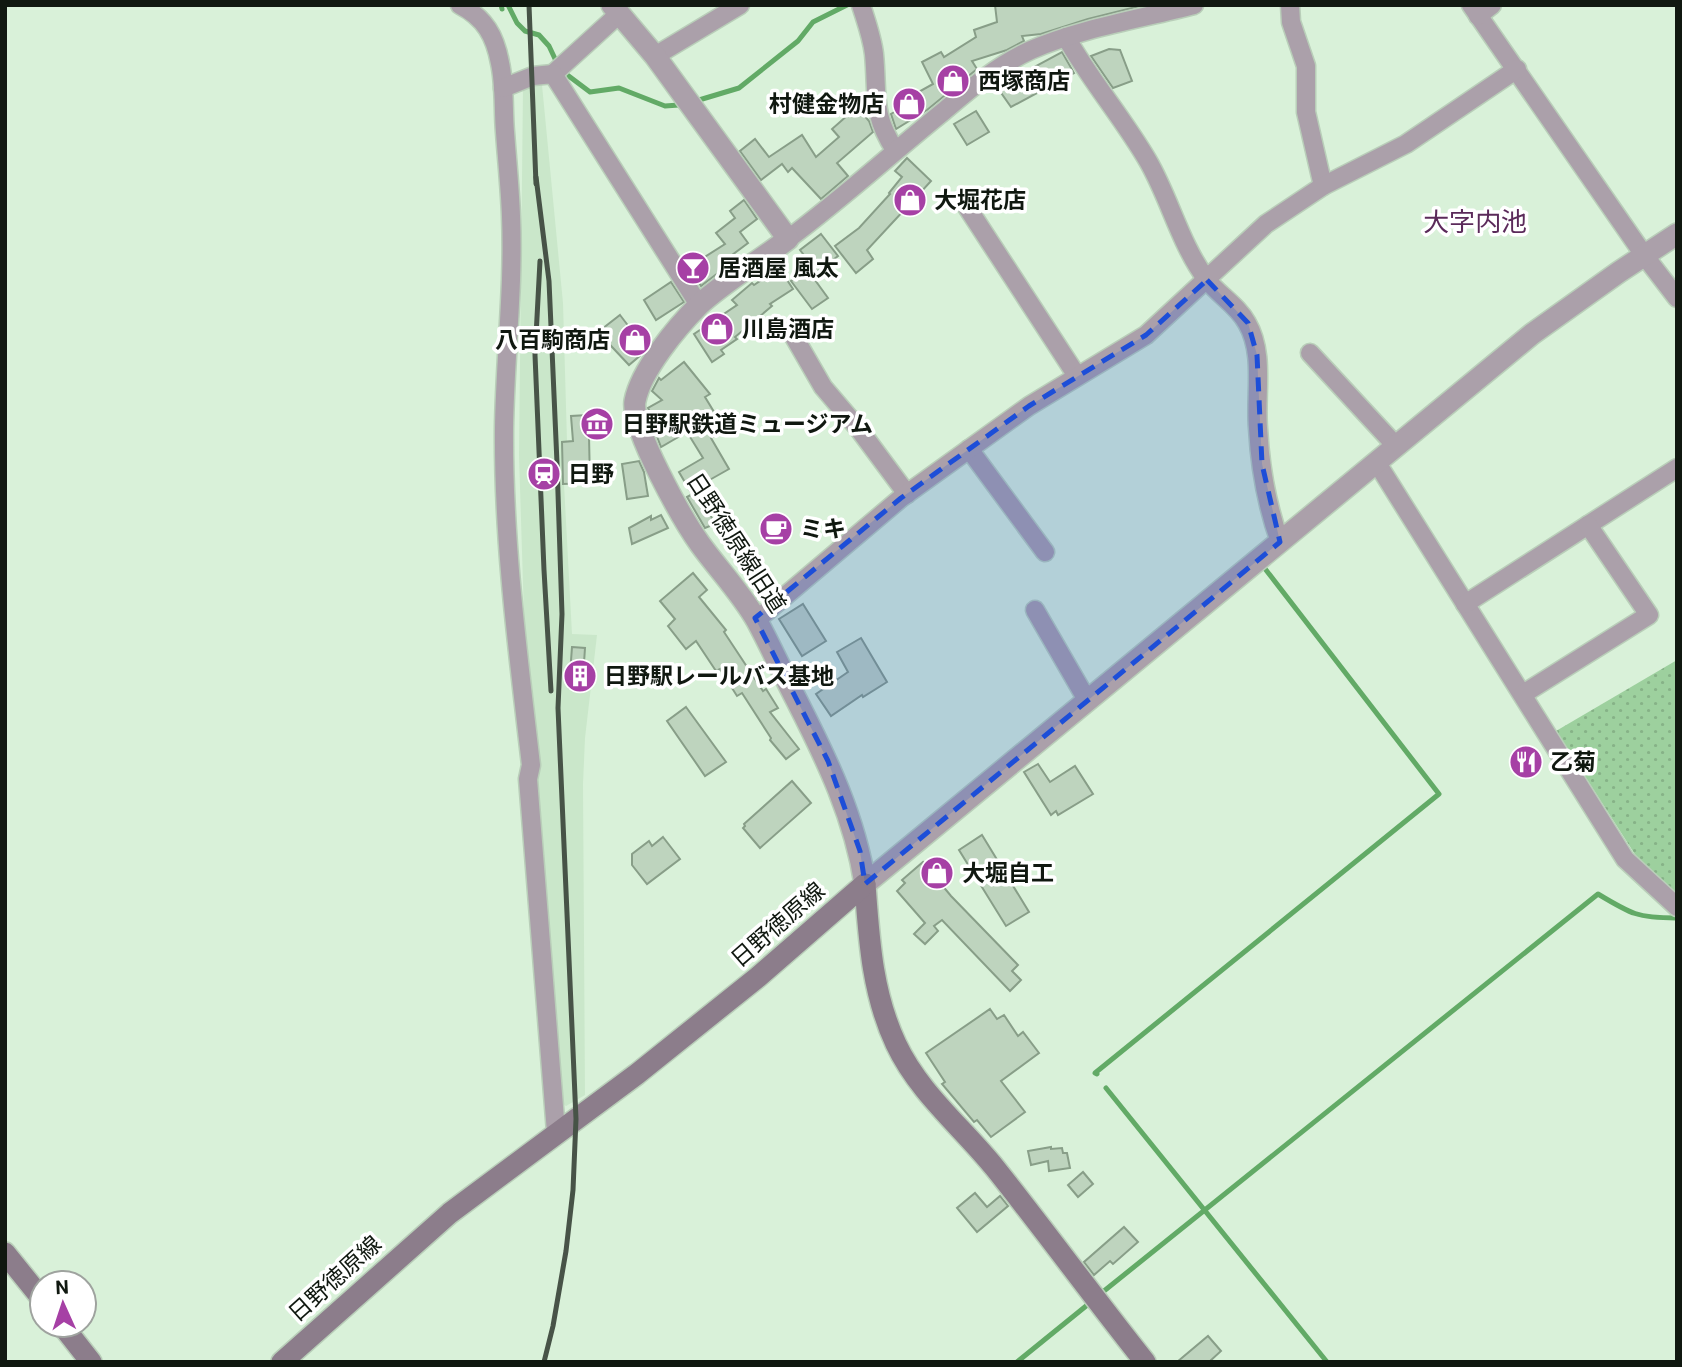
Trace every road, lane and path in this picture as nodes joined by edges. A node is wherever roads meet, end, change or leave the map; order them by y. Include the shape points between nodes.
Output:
1 (460, 5) edge
2 (740, 5) edge
3 (861, 5) edge
4 (1194, 5) edge
5 (1290, 5) edge
6 (616, 9) edge
7 (1480, 9) edge
8 (1066, 37) junction
9 (654, 56) junction
10 (1517, 69) junction
11 (553, 75) junction
12 (503, 88) junction
13 (895, 150) junction
14 (1323, 186) junction
15 (967, 207) dead end
16 (1677, 234) edge
17 (789, 239) junction
18 (1644, 255) junction
19 (1208, 280) junction
20 (1677, 298) edge
21 (699, 305) junction
22 (793, 335) dead end
23 (1310, 353) dead end
24 (1077, 376) junction
25 (1396, 446) junction
26 (969, 449) junction
27 (1377, 463) junction
28 (1677, 468) edge
29 (907, 494) junction
30 (1588, 525) junction
31 (1280, 542) junction
32 (1045, 552) dead end
33 (1465, 604) junction
34 (1035, 610) dead end
35 (755, 618) junction
36 (1523, 694) junction
37 (1087, 700) junction
38 (865, 884) junction
39 (1677, 907) edge
40 (556, 1132) junction
41 (5, 1253) edge
42 (28, 1282) edge
43 (73, 1339) edge
44 (91, 1362) edge
45 (282, 1362) edge
46 (1145, 1362) edge

1 - 12 street via 486,25 500,63
2 - 9 street
3 - 13 street via 874,51 878,118
4 - 8 street
5 - 14 street via 1306,66 1306,112
6 - 9 street
6 - 11 street
7 - 10 street
8 - 13 street via 989,74
8 - 19 street via 1148,161
9 - 17 street
10 - 14 street via 1406,144
10 - 18 street
11 - 12 street via 533,76
11 - 21 street
12 - 40 street via 512,217 504,472 512,599 531,765 528,779
13 - 17 street
14 - 19 street via 1266,224
15 - 24 street
16 - 18 street
17 - 21 street, 日野徳原線旧道
18 - 20 street
18 - 25 street via 1532,334
19 - 24 street via 1146,335
19 - 31 street via 1248,323 1257,355 1257,425
21 - 35 street, 日野徳原線旧道 via 652,363 635,401 635,420 698,541
22 - 29 street via 823,387
23 - 25 street
24 - 26 street
25 - 27 street
26 - 29 street
26 - 32 street
27 - 31 street
27 - 33 street
28 - 30 street
29 - 35 street
30 - 33 street
30 - 36 street via 1648,615
31 - 37 street
33 - 36 street
34 - 37 street
35 - 38 street, 日野徳原線旧道 via 828,761 860,851
36 - 39 street via 1625,859
37 - 38 street
38 - 40 main road, 日野徳原線 via 758,977
38 - 46 main road via 877,993 897,1046 918,1082 993,1166
40 - 45 main road, 日野徳原線 via 450,1213
41 - 42 main road
43 - 44 main road

